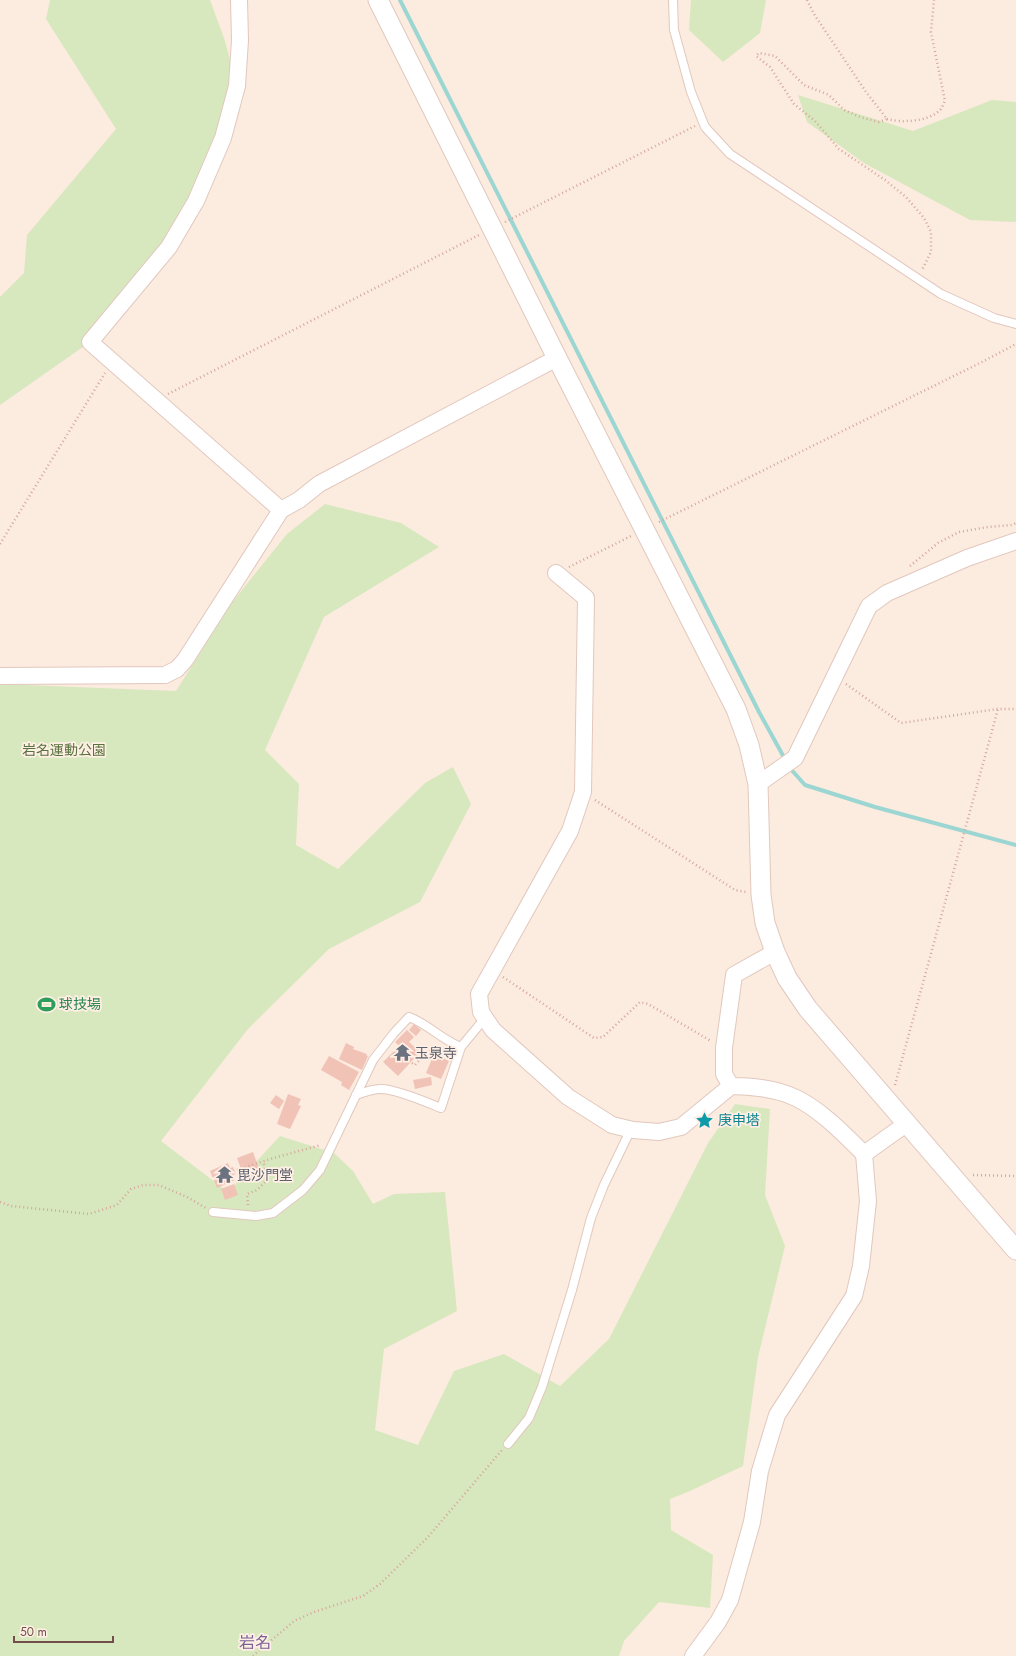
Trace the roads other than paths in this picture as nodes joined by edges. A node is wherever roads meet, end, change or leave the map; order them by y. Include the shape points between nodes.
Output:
1 (239, 0) edge
2 (378, 0) edge
3 (673, 0) edge
4 (1016, 324) edge
5 (557, 358) junction
6 (281, 510) junction
7 (1016, 541) edge
8 (556, 573) road end
9 (0, 676) edge
10 (758, 784) junction
11 (775, 952) junction
12 (486, 1018) junction
13 (461, 1047) junction
14 (731, 1086) junction
15 (356, 1095) junction
16 (906, 1124) junction
17 (630, 1129) junction
18 (864, 1154) junction
19 (213, 1212) road end
20 (1016, 1250) edge
21 (508, 1444) road end
22 (693, 1656) edge

1 - 6 street via 237,86 223,138 196,201 169,247 90,342
2 - 5 street
3 - 4 lane via 674,30 691,92 705,127 730,154 941,294 994,318
5 - 6 street via 319,484
5 - 10 street via 736,709 749,745
6 - 9 street via 185,660 176,669 165,675
7 - 10 street via 967,558 887,593 869,606 795,758
8 - 12 street via 586,598 583,792 570,832 479,994 481,1012
10 - 11 street via 760,895 765,923
11 - 14 street via 734,975 724,1048 724,1074
11 - 16 street via 787,978 808,1010
12 - 13 lane
12 - 17 street via 493,1030 568,1097 612,1125
13 - 15 lane via 441,1108 383,1089
13 - 15 lane via 450,1043 435,1031 409,1017 373,1060
14 - 17 street via 681,1127 659,1132
14 - 18 street via 753,1086 796,1098 823,1116
15 - 19 lane via 320,1170 303,1190 273,1212 256,1216
16 - 18 street
16 - 20 street
17 - 21 lane via 591,1218 542,1387 528,1418
18 - 22 street via 868,1201 861,1266 854,1296 777,1415 760,1471 752,1522 730,1600 718,1622

